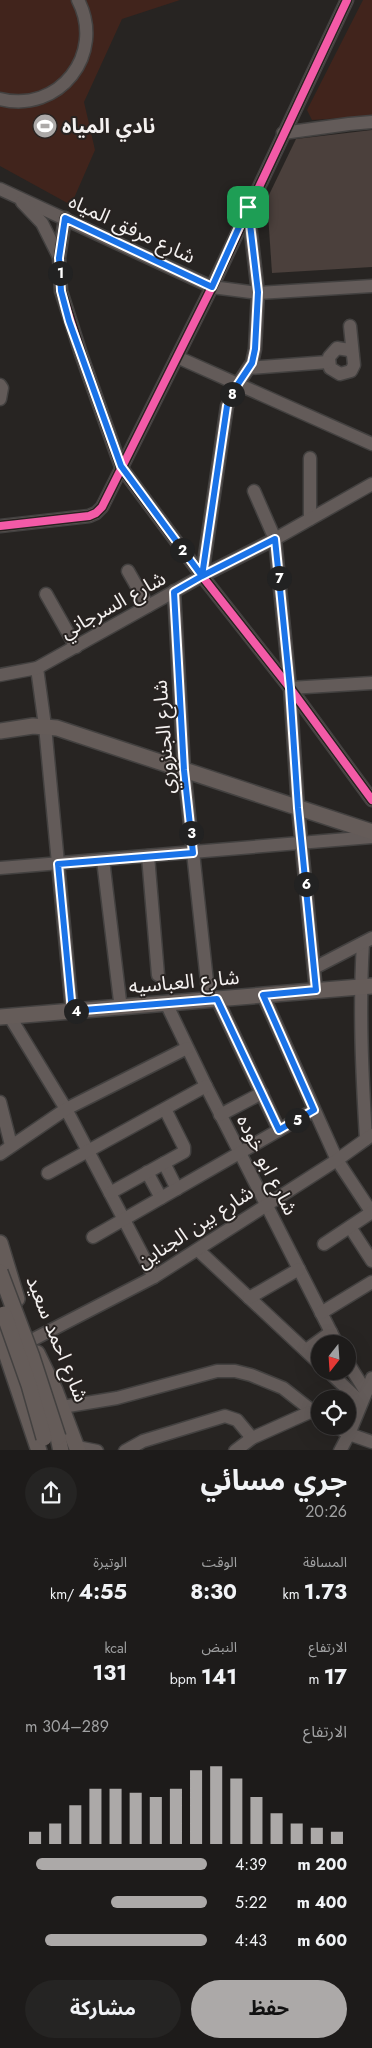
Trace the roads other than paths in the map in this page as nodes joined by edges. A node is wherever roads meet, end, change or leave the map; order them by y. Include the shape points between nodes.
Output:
1 (78, 0) edge
2 (346, 0) edge
3 (0, 99) edge
4 (372, 122) edge
5 (284, 132) junction
6 (0, 189) edge
7 (15, 196) junction
8 (248, 207) junction
9 (65, 218) junction
10 (59, 258) junction
11 (372, 286) edge
12 (212, 287) junction
13 (258, 292) junction
14 (350, 326) dead end
15 (353, 354) junction
16 (178, 357) junction
17 (328, 362) junction
18 (249, 368) junction
19 (238, 384) junction
20 (0, 385) edge
21 (0, 399) edge
22 (372, 444) edge
23 (310, 458) dead end
24 (121, 466) junction
25 (372, 484) edge
26 (254, 491) dead end
27 (310, 519) junction
28 (0, 526) edge
29 (275, 539) junction
30 (128, 571) dead end
31 (202, 576) junction
32 (174, 592) junction
33 (46, 594) dead end
34 (148, 606) junction
35 (76, 647) junction
36 (37, 668) junction
37 (0, 674) edge
38 (372, 682) edge
39 (290, 688) junction
40 (45, 726) junction
41 (0, 731) edge
42 (184, 770) junction
43 (372, 800) edge
44 (298, 808) junction
45 (372, 832) edge
46 (372, 837) edge
47 (302, 843) junction
48 (193, 853) junction
49 (148, 856) junction
50 (103, 860) junction
51 (58, 864) junction
52 (0, 868) edge
53 (367, 940) edge
54 (314, 968) junction
55 (158, 975) dead end
56 (366, 986) edge
57 (316, 990) junction
58 (263, 995) junction
59 (213, 999) junction
60 (120, 1001) dead end
61 (166, 1003) junction
62 (72, 1011) junction
63 (5, 1017) edge
64 (187, 1048) junction
65 (367, 1058) edge
66 (206, 1086) junction
67 (262, 1093) junction
68 (0, 1102) edge
69 (66, 1109) junction
70 (166, 1109) junction
71 (314, 1110) junction
72 (220, 1115) junction
73 (279, 1130) junction
74 (369, 1137) edge
75 (11, 1145) junction
76 (88, 1151) junction
77 (240, 1152) junction
78 (0, 1154) edge
79 (337, 1160) junction
80 (164, 1163) junction
81 (147, 1172) junction
82 (48, 1173) dead end
83 (177, 1189) junction
84 (110, 1193) junction
85 (161, 1198) junction
86 (266, 1204) junction
87 (372, 1212) edge
88 (124, 1220) junction
89 (350, 1227) junction
90 (93, 1237) dead end
91 (0, 1243) edge
92 (324, 1244) dead end
93 (198, 1250) junction
94 (372, 1261) edge
95 (299, 1269) junction
96 (0, 1272) edge
97 (154, 1278) junction
98 (372, 1282) edge
99 (249, 1298) junction
100 (0, 1303) edge
101 (321, 1313) junction
102 (332, 1335) edge
103 (2, 1343) edge
104 (33, 1343) junction
105 (311, 1348) edge
106 (306, 1350) junction
107 (311, 1355) edge
108 (13, 1372) junction
109 (372, 1378) edge
110 (340, 1380) edge
111 (356, 1380) edge
112 (363, 1397) junction
113 (62, 1407) junction
114 (311, 1411) edge
115 (311, 1416) edge
116 (356, 1416) edge
117 (348, 1435) edge
118 (352, 1435) edge
119 (252, 1438) junction
120 (372, 1442) edge
121 (50, 1445) edge
122 (77, 1449) edge
123 (97, 1450) edge
124 (125, 1450) edge
125 (235, 1450) edge
126 (340, 1450) edge

1 - 3 street via 86,24 87,40 77,70 54,92 40,98 24,102
2 - 5 street
4 - 5 street
5 - 8 street
6 - 7 street, شارع مرفق المياه
7 - 9 street, شارع مرفق المياه
7 - 10 street via 42,223
8 - 12 street
8 - 13 street
9 - 10 street
9 - 12 street, شارع مرفق المياه
10 - 24 street via 61,291 69,321
11 - 13 street, شارع مرفق المياه
12 - 13 street, شارع مرفق المياه
12 - 16 street
13 - 18 street via 255,349
14 - 15 street
15 - 17 street via 337,348
15 - 17 street via 354,366 346,374 334,372
16 - 19 street
16 - 24 street
17 - 18 street
18 - 19 street
19 - 22 street
19 - 31 street via 227,406
20 - 21 street
23 - 27 street
24 - 28 street via 96,513
24 - 31 street
25 - 27 street, شارع السرجاني
26 - 29 street
27 - 29 street, شارع السرجاني
29 - 31 street, شارع السرجاني
29 - 39 street
30 - 34 street
31 - 32 street, شارع السرجاني
31 - 39 street
32 - 34 street, شارع السرجاني
32 - 42 street, شارع الجنزوري
33 - 35 street
34 - 35 street, شارع السرجاني
35 - 36 street, شارع السرجاني
36 - 37 street, شارع السرجاني
36 - 40 street
38 - 39 street
39 - 43 street
39 - 44 street
40 - 41 main road
40 - 42 main road
40 - 51 street
42 - 44 main road
42 - 48 street, شارع الجنزوري
44 - 45 main road
44 - 47 street
46 - 47 street
47 - 48 street
47 - 54 street
48 - 49 street
48 - 59 street, شارع الجنزوري
49 - 50 street
49 - 55 street
50 - 51 street
50 - 60 street
51 - 52 street
51 - 62 street
53 - 54 street
53 - 56 street
54 - 57 street
56 - 57 main road, شارع العباسيه
56 - 65 street
57 - 58 main road, شارع العباسيه
58 - 59 main road, شارع العباسيه
58 - 71 street
59 - 61 main road, شارع العباسيه
59 - 67 street, شارع الجنزوري
61 - 62 main road, شارع العباسيه
61 - 64 street, شارع ابو خوده
62 - 63 main road, شارع العباسيه
63 - 69 street
64 - 66 street, شارع ابو خوده
64 - 69 street
65 - 74 street
66 - 70 street
66 - 72 street, شارع ابو خوده
67 - 72 street
67 - 73 street, شارع الجنزوري
68 - 75 street
69 - 75 street
69 - 76 street
70 - 76 street
70 - 80 street via 184,1152
71 - 73 street
71 - 79 street
72 - 77 street, شارع ابو خوده
73 - 77 street
74 - 79 street, شارع بين الجناين
75 - 78 street
76 - 82 street
76 - 84 street
77 - 83 street
77 - 86 street, شارع ابو خوده
79 - 86 street, شارع بين الجناين
79 - 87 street
80 - 81 street
80 - 83 street
81 - 84 street
81 - 85 street
83 - 85 street
84 - 88 street
85 - 88 street
86 - 93 street, شارع بين الجناين
86 - 95 street, شارع ابو خوده
87 - 89 street
88 - 90 street
88 - 97 street
89 - 92 street
89 - 94 street
91 - 104 main road, شارع احمد سعيد
93 - 97 street, شارع بين الجناين
93 - 99 street
95 - 99 street
95 - 101 street, شارع ابو خوده
96 - 121 main road, bridge via 32,1357
97 - 104 street, شارع بين الجناين
98 - 101 street
99 - 106 street
100 - 121 main road, bridge
101 - 102 street, شارع ابو خوده
103 - 104 main road via 12,1350
103 - 108 main road
104 - 108 main road via 30,1351 18,1356
104 - 113 main road, شارع احمد سعيد
105 - 106 street
106 - 107 street
108 - 121 main road
109 - 112 street
110 - 112 street
111 - 112 street
112 - 116 street
113 - 114 street via 117,1398 217,1371 234,1371 283,1388
113 - 122 main road, شارع احمد سعيد
115 - 119 street
117 - 126 street
118 - 120 street
119 - 124 street via 237,1420 226,1416
119 - 125 street
122 - 123 street

